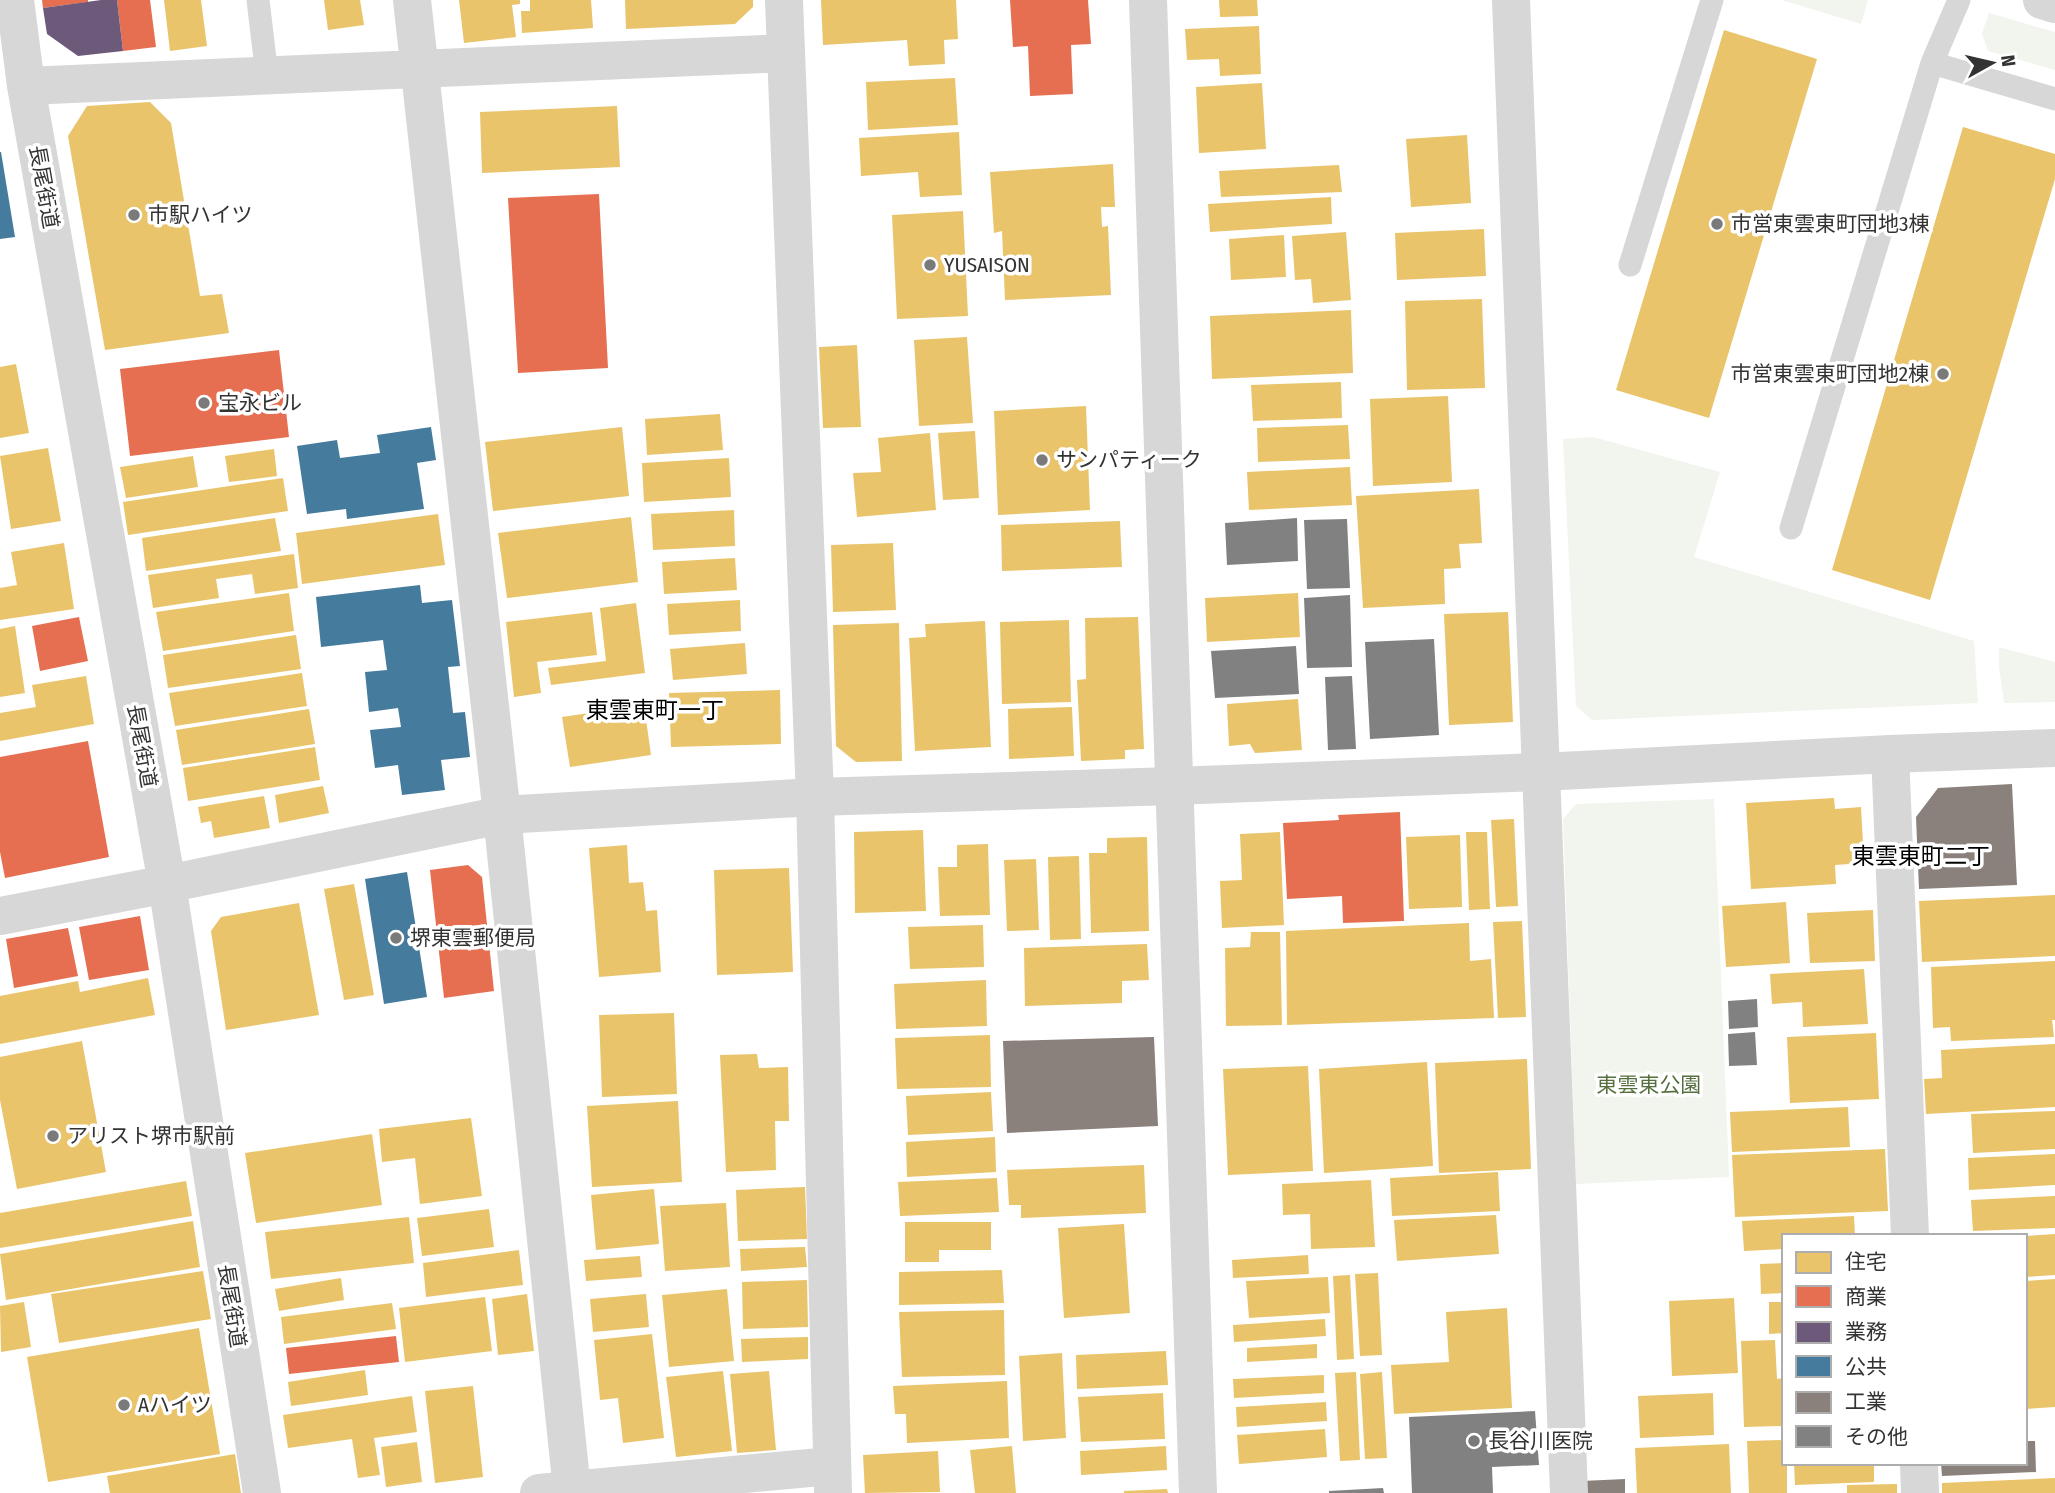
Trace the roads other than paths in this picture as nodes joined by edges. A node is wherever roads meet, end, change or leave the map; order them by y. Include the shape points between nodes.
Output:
1 (258, 0) edge
2 (412, 0) edge
3 (784, 0) edge
4 (1148, 0) edge
5 (1511, 0) edge
6 (1713, 0) edge
7 (1959, 0) edge
8 (2042, 0) edge
9 (2055, 4) edge
10 (11, 11) edge
11 (786, 53) junction
12 (1932, 63) junction
13 (419, 69) junction
14 (267, 76) junction
15 (26, 86) junction
16 (2055, 99) edge
17 (1630, 265) dead end
18 (1791, 528) dead end
19 (2055, 748) edge
20 (1891, 754) junction
21 (1541, 772) junction
22 (1174, 786) junction
23 (815, 797) junction
24 (502, 816) junction
25 (167, 884) junction
26 (0, 916) edge
27 (1910, 1234) edge
28 (1919, 1465) edge
29 (832, 1479) edge
30 (556, 1491) edge
31 (262, 1493) edge
32 (1198, 1493) edge
33 (1569, 1493) edge
34 (1920, 1493) edge

1 - 14 lane
2 - 13 street
3 - 11 street
4 - 22 street
5 - 21 street
6 - 17 lane
7 - 12 lane
8 - 9 street
10 - 15 street, 長尾街道
11 - 13 street
11 - 23 street
12 - 16 lane
12 - 18 lane
13 - 14 street
13 - 24 street
14 - 15 street
15 - 25 street, 長尾街道
19 - 20 street
20 - 21 street
20 - 27 street
21 - 22 street
21 - 33 street
22 - 23 street
22 - 32 street
23 - 24 street
23 - 29 street
24 - 25 street
24 - 30 street
25 - 26 street
25 - 31 street, 長尾街道
28 - 34 street
29 - 30 street

